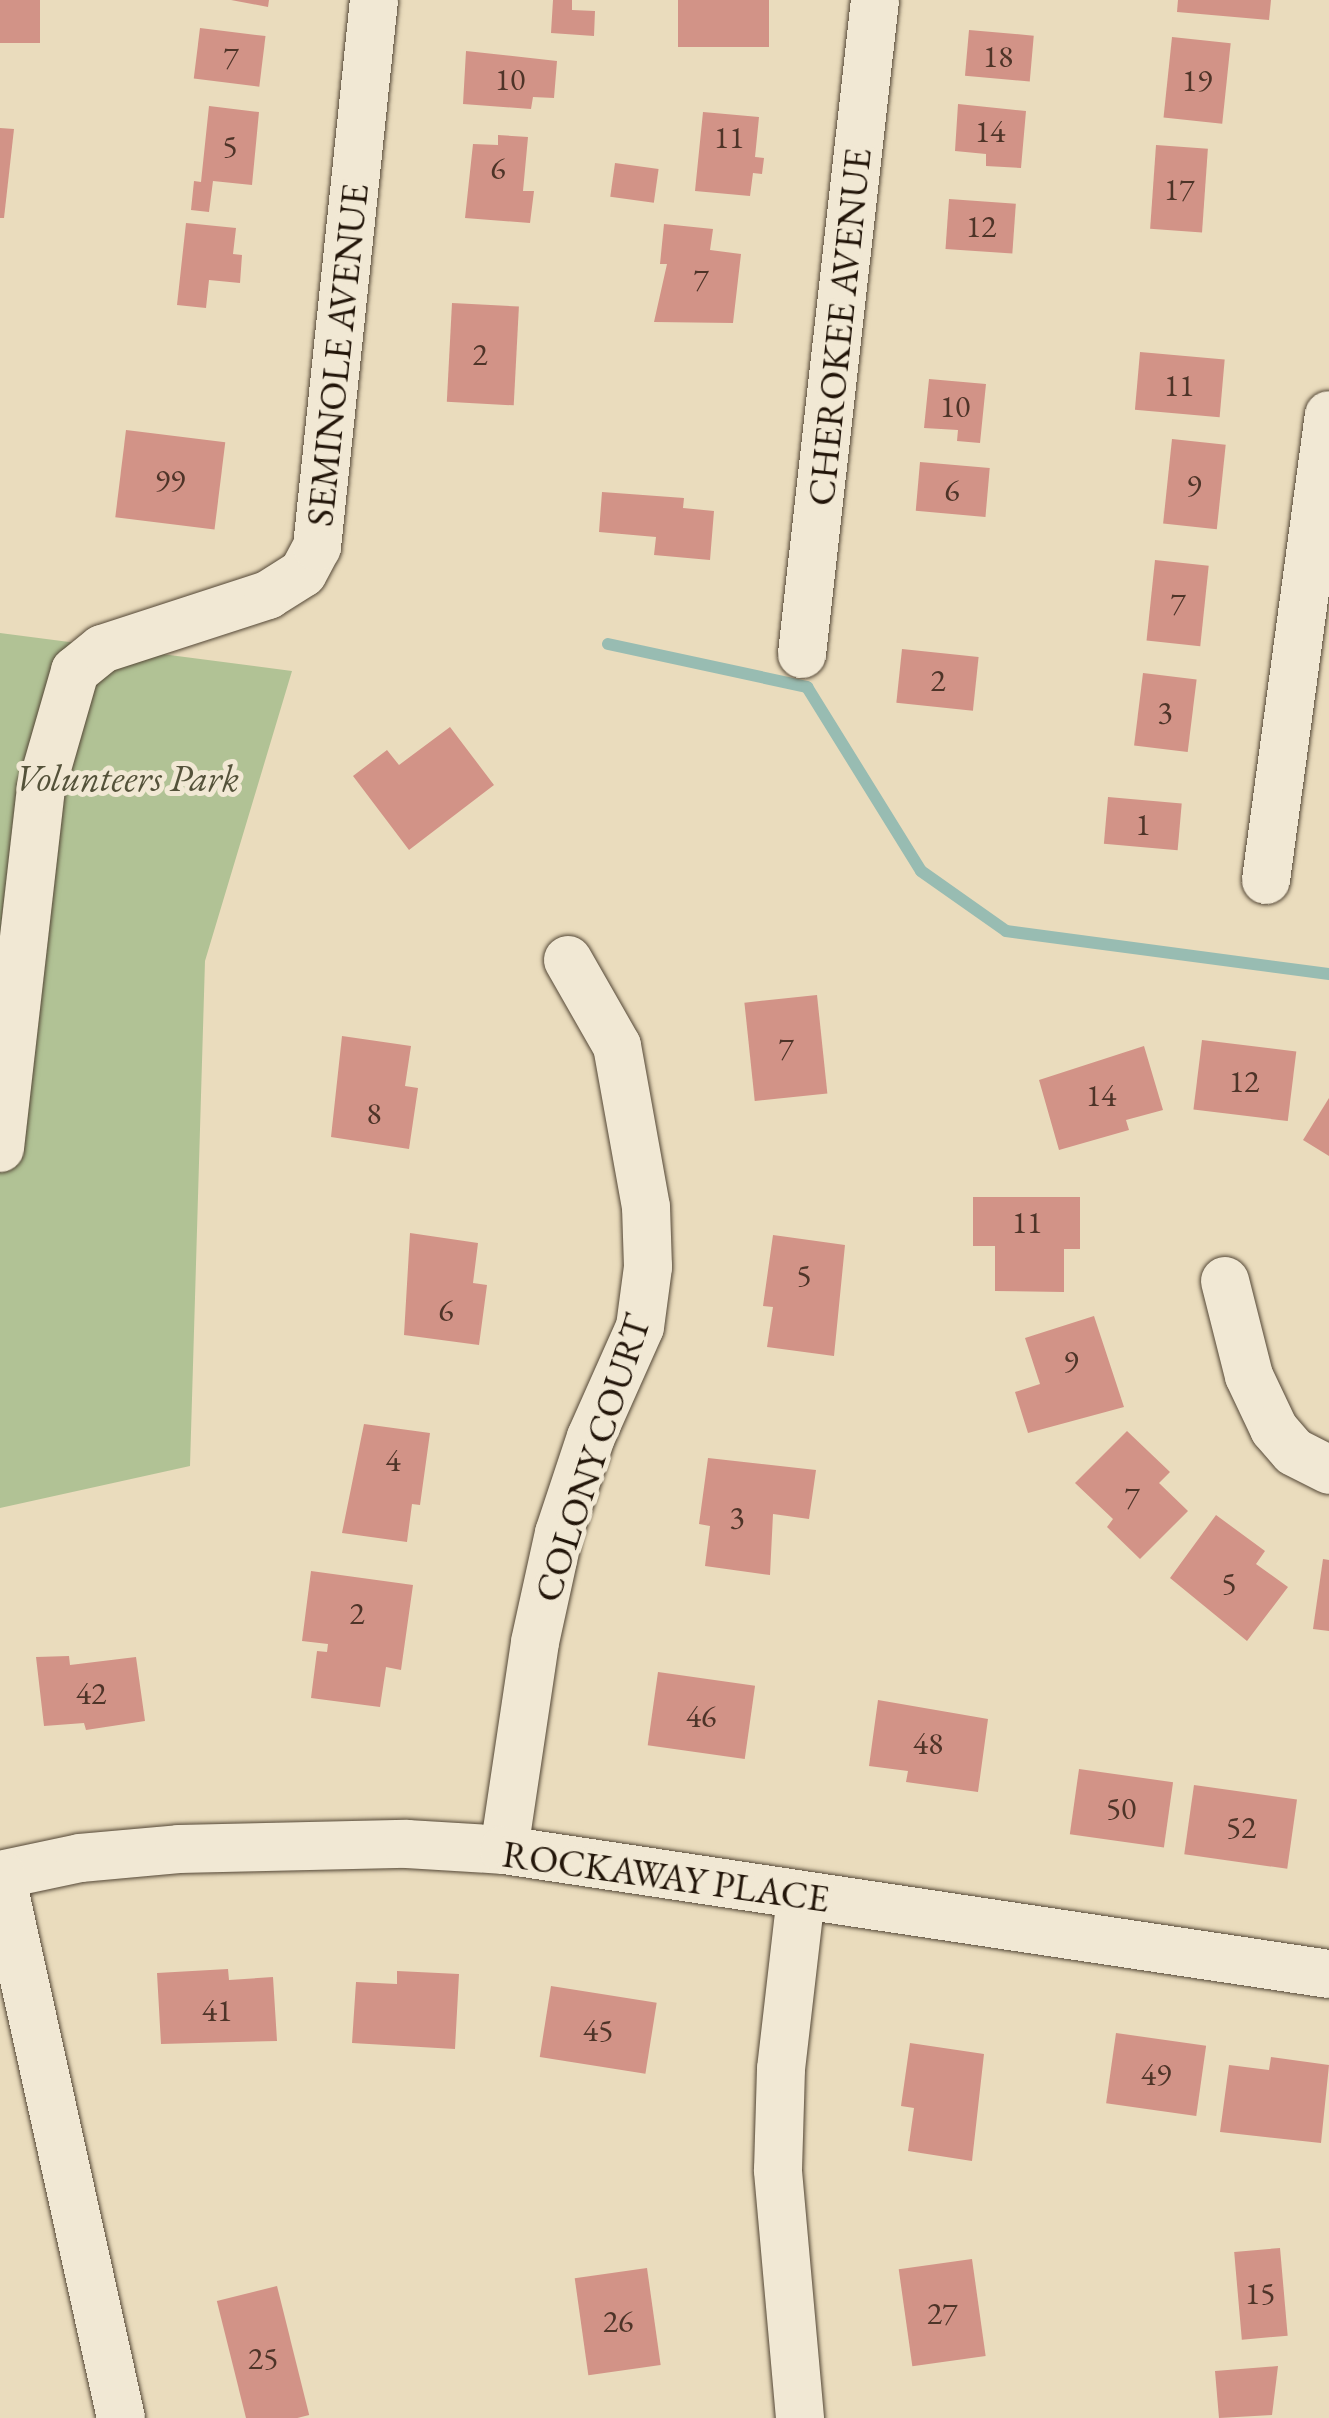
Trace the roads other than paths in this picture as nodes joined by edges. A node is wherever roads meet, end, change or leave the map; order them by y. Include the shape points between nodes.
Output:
1 (374, 0) edge
2 (874, 0) edge
3 (1329, 415) edge
4 (802, 654) dead end
5 (1266, 880) dead end
6 (568, 960) dead end
7 (0, 1148) edge
8 (1224, 1281) dead end
9 (1329, 1470) edge
10 (504, 1850) junction
11 (0, 1875) edge
12 (801, 1896) junction
13 (1329, 1974) edge
14 (120, 2418) edge
15 (800, 2418) edge

1 - 7 street, SEMINOLE AVENUE via 317,547 302,573 268,595 102,649 74,671 41,790
2 - 4 street, CHEROKEE AVENUE
3 - 5 street
6 - 10 street, COLONY COURT via 617,1046 646,1207 648,1268 640,1327 591,1437 559,1533 535,1642
8 - 9 street via 1248,1376 1274,1429 1294,1452
10 - 11 street, ROCKAWAY PLACE via 407,1844 179,1849 80,1858
10 - 12 street, ROCKAWAY PLACE
11 - 14 street
12 - 13 street, ROCKAWAY PLACE
12 - 15 street via 781,2069 778,2170

